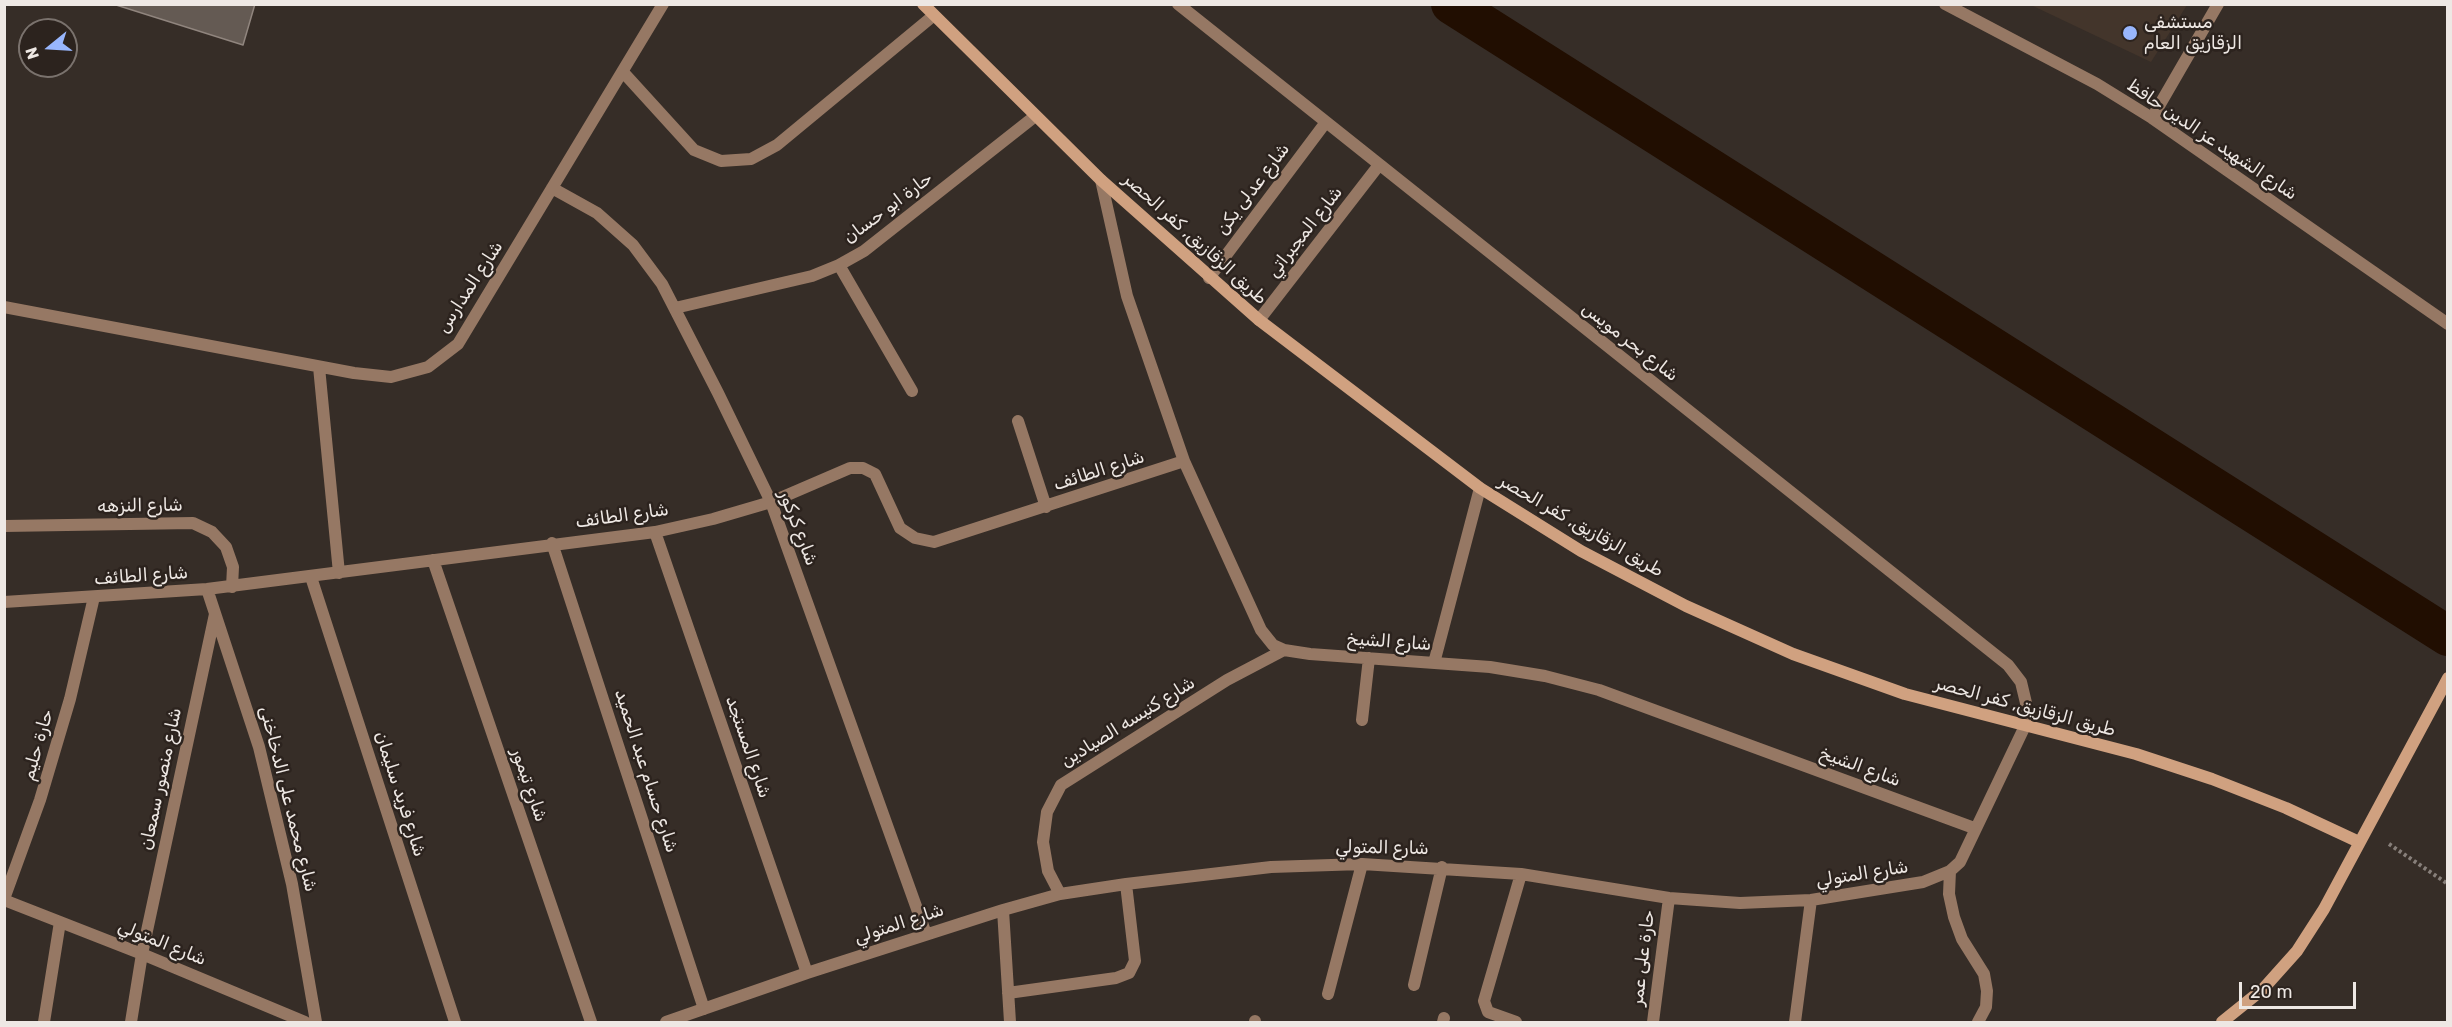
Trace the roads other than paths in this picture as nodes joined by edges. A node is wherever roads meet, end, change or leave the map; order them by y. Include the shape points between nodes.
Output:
1 (663, 4) edge
2 (922, 4) edge
3 (1178, 4) edge
4 (1945, 4) edge
5 (2218, 4) edge
6 (933, 16) junction
7 (623, 72) junction
8 (1034, 117) junction
9 (2152, 118) junction
10 (1326, 123) junction
11 (1379, 165) junction
12 (1101, 180) junction
13 (552, 188) junction
14 (839, 265) junction
15 (1209, 278) junction
16 (4, 307) edge
17 (675, 308) junction
18 (1259, 320) junction
19 (2448, 324) edge
20 (319, 367) junction
21 (912, 391) dead end
22 (1018, 421) dead end
23 (1184, 461) junction
24 (1480, 488) junction
25 (771, 502) junction
26 (1046, 507) junction
27 (4, 526) edge
28 (655, 532) junction
29 (552, 543) junction
30 (434, 560) junction
31 (339, 573) junction
32 (311, 577) junction
33 (232, 586) junction
34 (207, 589) junction
35 (94, 597) junction
36 (4, 602) edge
37 (215, 613) junction
38 (1284, 650) junction
39 (1369, 658) junction
40 (1434, 663) junction
41 (2448, 678) edge
42 (1362, 720) dead end
43 (2025, 726) junction
44 (1974, 828) junction
45 (2359, 842) junction
46 (1362, 864) junction
47 (1442, 867) junction
48 (1950, 871) junction
49 (1521, 874) junction
50 (1126, 884) junction
51 (1060, 894) junction
52 (1669, 898) junction
53 (4, 900) edge
54 (1811, 900) junction
55 (1003, 910) junction
56 (60, 922) junction
57 (926, 934) junction
58 (142, 954) junction
59 (807, 973) junction
60 (1414, 985) dead end
61 (1008, 993) junction
62 (1328, 994) dead end
63 (704, 1009) junction
64 (44, 1023) edge
65 (130, 1023) edge
66 (305, 1023) edge
67 (316, 1023) edge
68 (456, 1023) edge
69 (591, 1023) edge
70 (666, 1023) edge
71 (1010, 1023) edge
72 (1516, 1023) edge
73 (1653, 1023) edge
74 (1795, 1023) edge
75 (1978, 1023) edge
76 (2222, 1023) edge

1 - 7 street, شارع المدارس
2 - 6 main road, طريق الزقازيق, كفر الحصر
3 - 10 street, شارع بحر مويس
4 - 9 street, شارع الشهيد عز الدين حافظ via 2088,79
5 - 9 street
6 - 7 street via 777,145 751,159 721,161 694,150
6 - 8 main road, طريق الزقازيق, كفر الحصر
7 - 13 street, شارع المدارس
8 - 12 main road, طريق الزقازيق, كفر الحصر
8 - 14 street, حارة ابو حسان via 864,251
9 - 19 street, شارع الشهيد عز الدين حافظ
10 - 11 street, شارع بحر مويس
10 - 15 street, شارع عدلى يكن
11 - 18 street, شارع المجبراتي
11 - 43 street, شارع بحر مويس via 2008,665 2021,682 2026,703
12 - 15 main road, طريق الزقازيق, كفر الحصر
12 - 23 street via 1126,296
13 - 17 street, شارع كركور via 597,213 633,245
13 - 20 street, شارع المدارس via 458,344 428,367 391,377
14 - 17 street, حارة ابو حسان via 812,276
14 - 21 street
15 - 18 main road, طريق الزقازيق, كفر الحصر
16 - 20 street, شارع المدارس
17 - 25 street, شارع كركور
18 - 24 main road, طريق الزقازيق, كفر الحصر
20 - 31 street
22 - 26 street
23 - 26 street, شارع الطائف
23 - 38 street via 1261,630 1273,645
24 - 40 street
24 - 43 main road, طريق الزقازيق, كفر الحصر via 1581,551 1686,606 1783,649 1905,694
25 - 26 street, شارع الطائف via 850,468 863,468 875,474 882,485 900,528 915,538 934,542
25 - 28 street, شارع الطائف
25 - 57 street, شارع كركور
27 - 33 street, شارع النزهه via 193,523 212,532 226,547 233,567
28 - 29 street, شارع الطائف
28 - 59 street, شارع المستجد
29 - 30 street, شارع الطائف
29 - 63 street, شارع حسام عبد الحميد
30 - 31 street, شارع الطائف
30 - 69 street, شارع تيمور
31 - 32 street, شارع الطائف
32 - 33 street, شارع الطائف
32 - 68 street, شارع فريد سليمان
33 - 34 street, شارع الطائف
34 - 35 street, شارع الطائف
34 - 37 street, شارع محمد على الدخاخنى
35 - 36 street, شارع الطائف
35 - 53 street, حارة حليم via 70,699 40,800
37 - 58 street, شارع منصور سمعان
37 - 67 street, شارع محمد على الدخاخنى via 259,747 292,884
38 - 39 street, شارع الشيخ
38 - 51 street, شارع كنيسه الصيادين via 1227,680 1061,785 1047,812 1042,842 1048,871
39 - 40 street, شارع الشيخ
39 - 42 street
40 - 44 street, شارع الشيخ via 1545,676 1599,690
41 - 45 main road
43 - 44 street
43 - 45 main road, طريق الزقازيق, كفر الحصر via 2136,754 2212,779
44 - 48 street via 1959,862
45 - 76 main road via 2297,951 2263,989
46 - 47 street, شارع المتولي
46 - 50 street, شارع المتولي via 1271,867
46 - 62 street
47 - 49 street, شارع المتولي
47 - 60 street
48 - 54 street, شارع المتولي via 1923,882
48 - 75 street via 1954,917 1962,939 1984,974 1986,1007
49 - 52 street, شارع المتولي
49 - 72 street via 1484,1001 1488,1012
50 - 51 street, شارع المتولي
50 - 61 street via 1135,961 1129,973
51 - 55 street, شارع المتولي
52 - 54 street, شارع المتولي via 1740,903
52 - 73 street, حارة على عمر
53 - 56 street, شارع المتولي
54 - 74 street
55 - 57 street, شارع المتولي
55 - 61 street
56 - 58 street, شارع المتولي
56 - 64 street
57 - 59 street, شارع المتولي
58 - 65 street, شارع منصور سمعان
58 - 66 street, شارع المتولي
59 - 63 street, شارع المتولي
61 - 71 street
63 - 70 street, شارع المتولي

